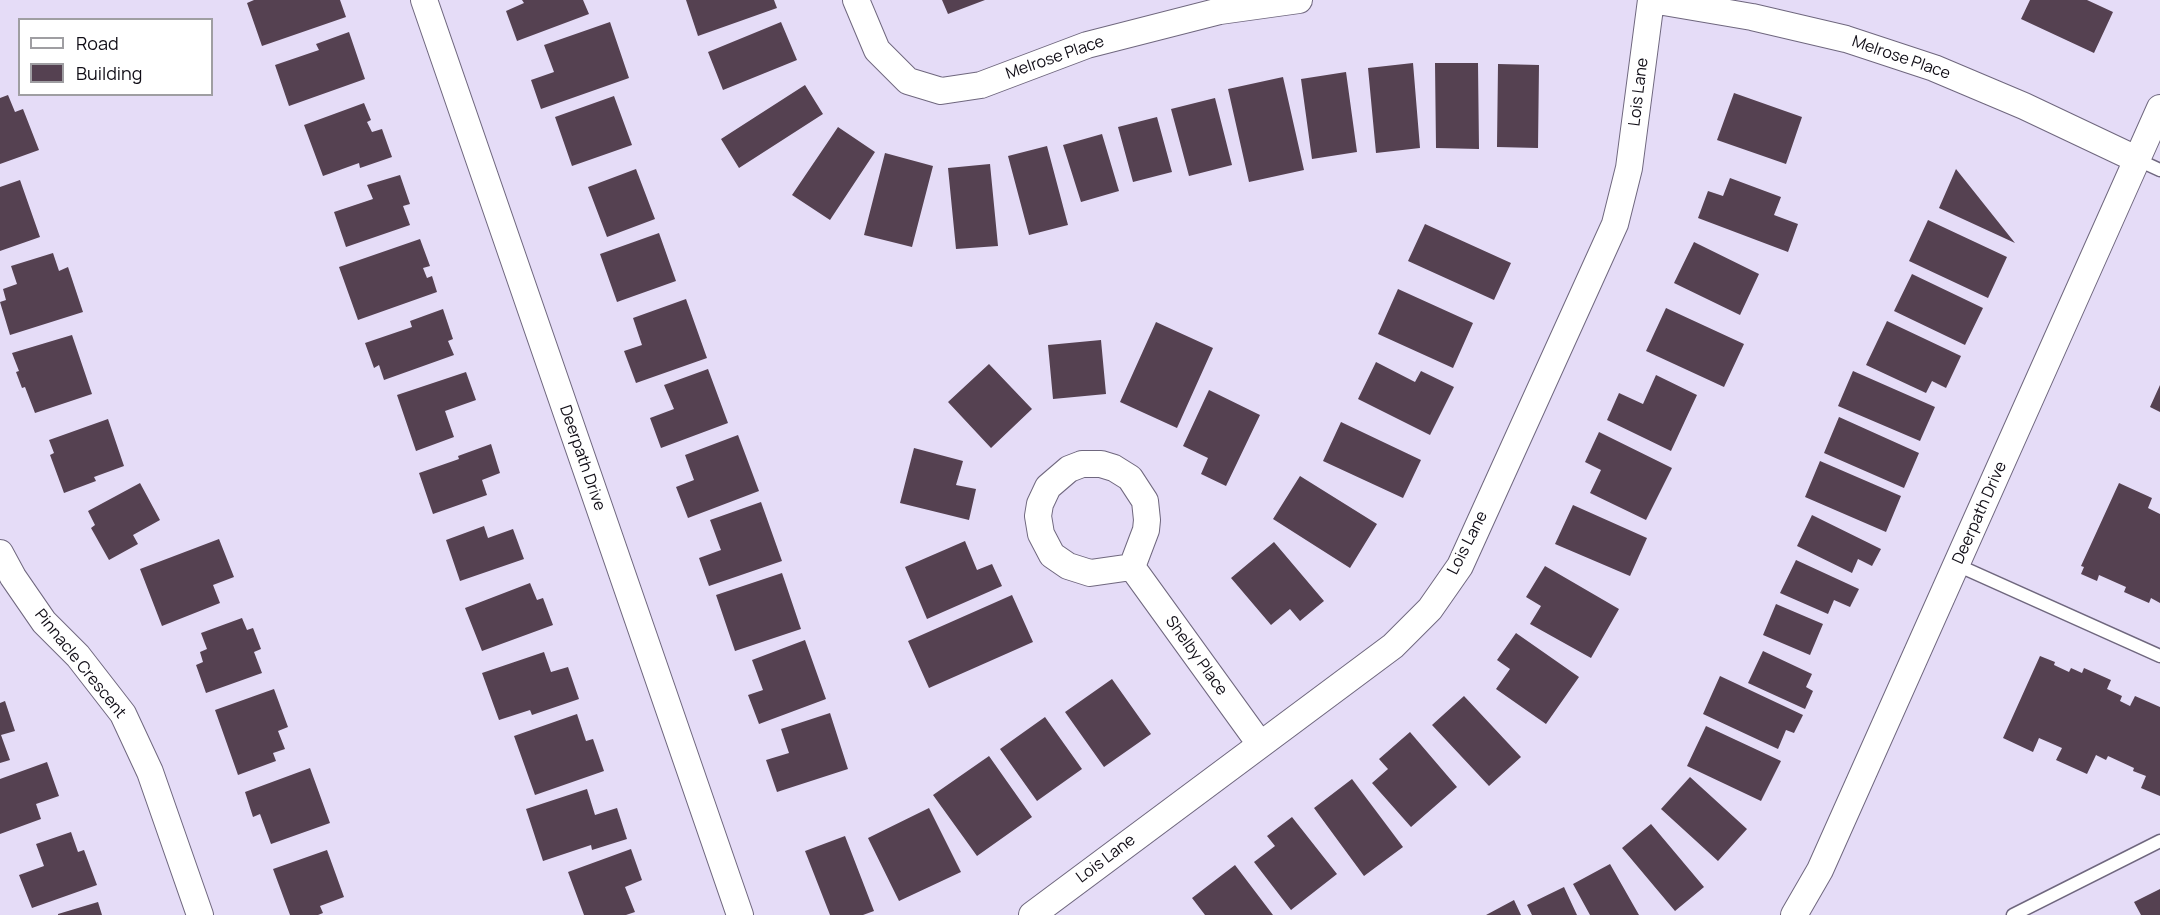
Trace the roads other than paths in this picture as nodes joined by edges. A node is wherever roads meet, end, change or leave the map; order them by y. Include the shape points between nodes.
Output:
1 (424, 0) edge
2 (856, 0) edge
3 (1299, 0) edge
4 (1652, 0) edge
5 (2160, 108) edge
6 (2136, 159) junction
7 (2160, 170) edge
8 (0, 553) edge
9 (1957, 565) junction
10 (1132, 567) junction
11 (2160, 657) edge
12 (1260, 744) junction
13 (2160, 841) edge
14 (200, 915) edge
15 (740, 915) edge
16 (1032, 915) edge
17 (1795, 915) edge
18 (2013, 915) edge

1 - 15 street, Deerpath Drive
2 - 3 street, Melrose Place via 878,50 908,81 941,91 981,85 1087,45 1220,11
4 - 6 street, Melrose Place via 1752,17 1846,39 1934,68
4 - 12 street, Lois Lane via 1629,168 1615,224 1460,566 1430,609 1393,646
5 - 6 street, Deerpath Drive
6 - 7 lane
6 - 9 street, Deerpath Drive
8 - 14 street, Pinnacle Crescent via 45,621 123,714 150,772
9 - 11 lane
9 - 17 street, Deerpath Drive via 1820,870
10 - 10 street via 1147,520 1144,501 1130,478 1101,464 1069,469 1048,487 1040,504 1041,534 1052,555 1068,566 1090,573
10 - 12 street, Shelby Place
12 - 16 street, Lois Lane
13 - 18 lane

